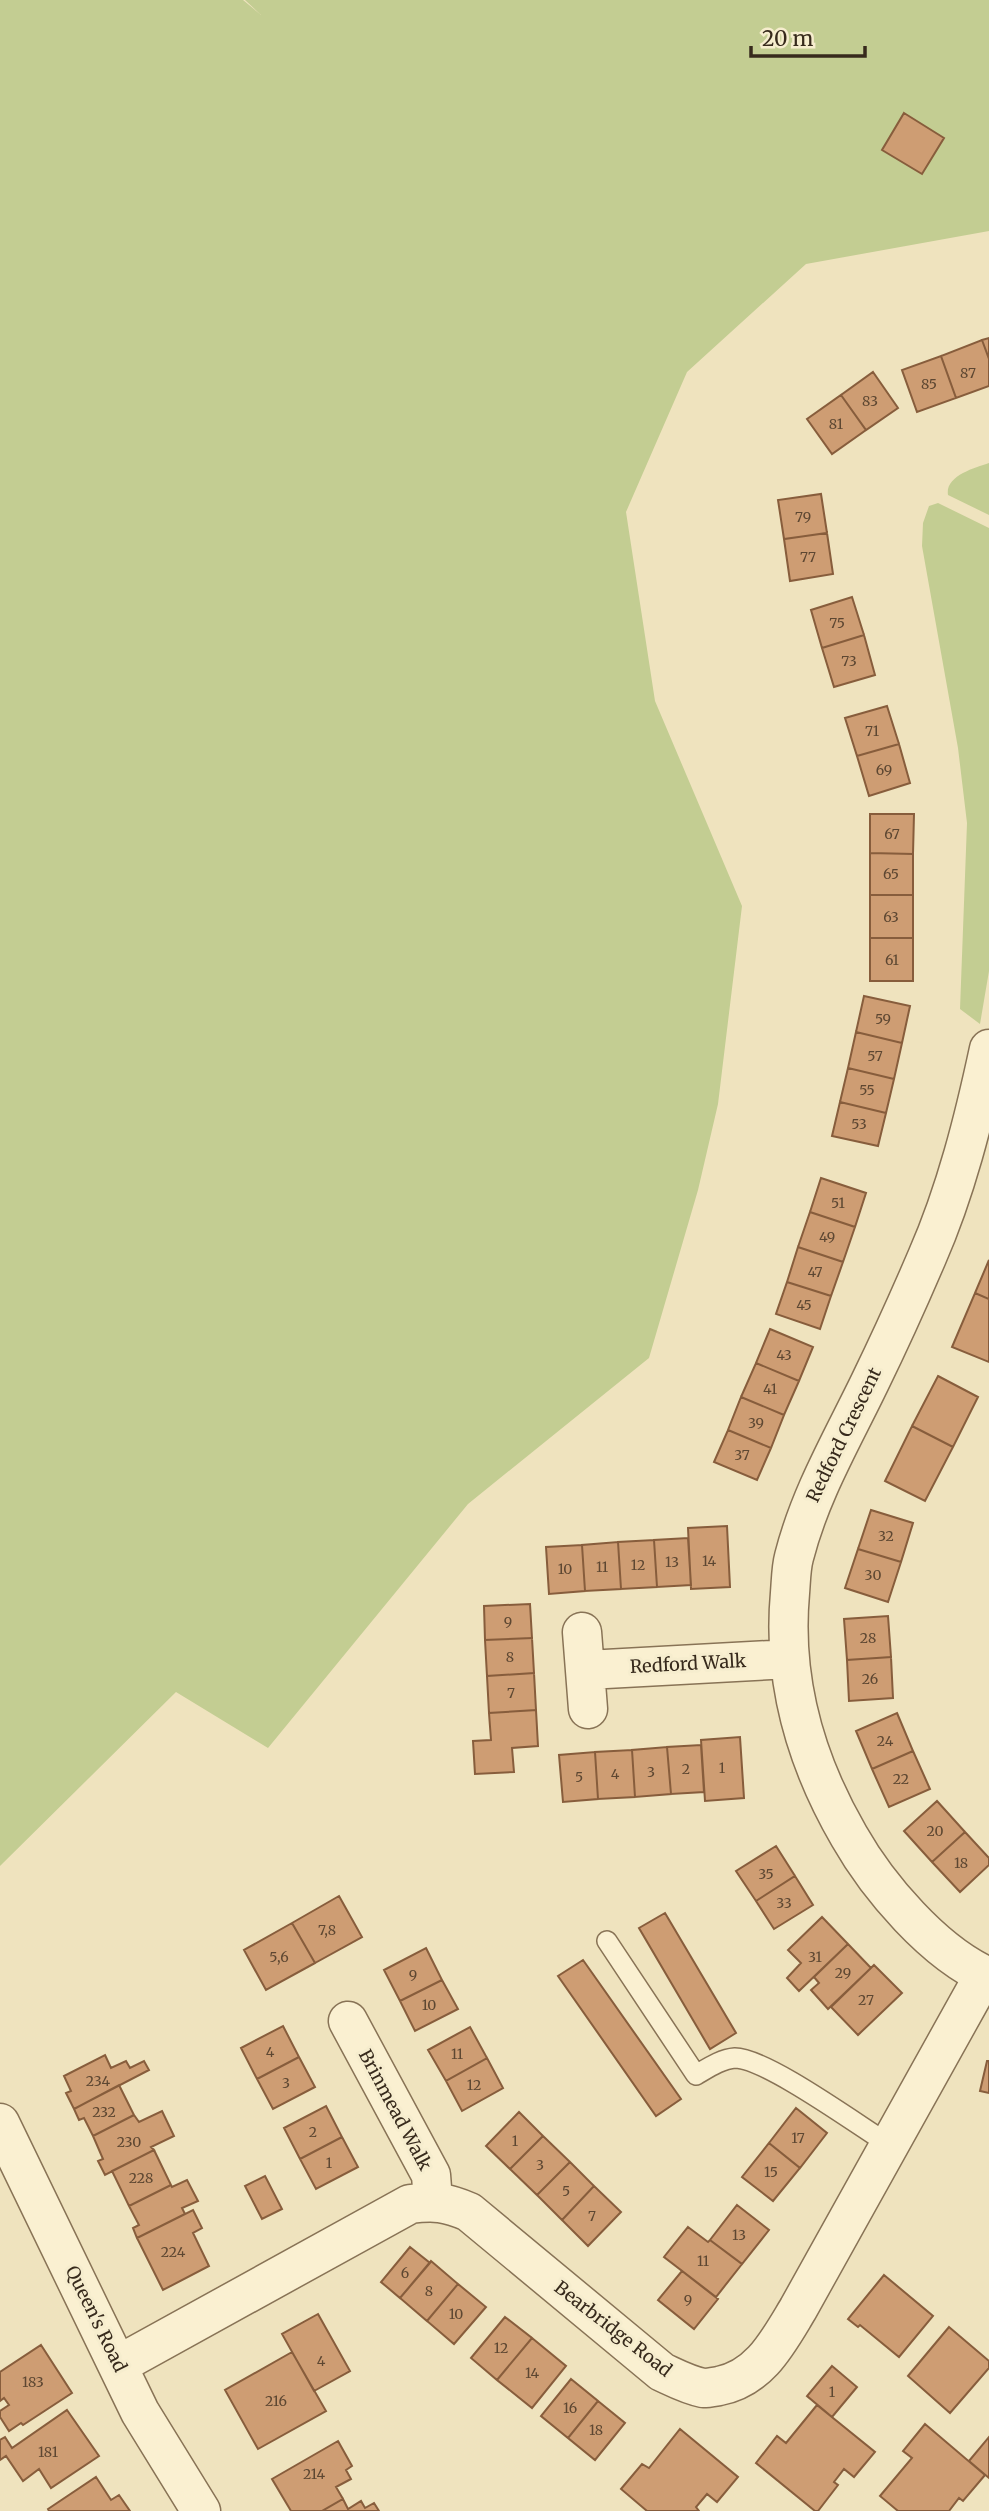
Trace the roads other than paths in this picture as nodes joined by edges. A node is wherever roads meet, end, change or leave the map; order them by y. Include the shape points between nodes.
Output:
1 (989, 1049) edge
2 (582, 1632) dead end
3 (789, 1659) junction
4 (587, 1670) junction
5 (588, 1709) dead end
6 (607, 1941) dead end
7 (986, 1976) edge
8 (348, 2021) dead end
9 (0, 2123) edge
10 (890, 2145) junction
11 (433, 2201) junction
12 (118, 2365) junction
13 (201, 2511) edge

1 - 3 street, Redford Crescent via 957,1175 928,1255 806,1515 793,1560
2 - 4 street
3 - 4 street, Redford Walk
3 - 7 street, Redford Crescent via 806,1744 827,1799 856,1849 910,1917 945,1950
4 - 5 street
6 - 10 lane via 696,2074 736,2058 765,2066
7 - 10 street, Bearbridge Road
8 - 11 street, Brinmead Walk via 431,2175
9 - 12 street, Queen's Road
10 - 11 street, Bearbridge Road via 773,2350 751,2374 706,2388 662,2372 468,2212
11 - 12 street via 410,2204
12 - 13 street, Queen's Road via 140,2412

